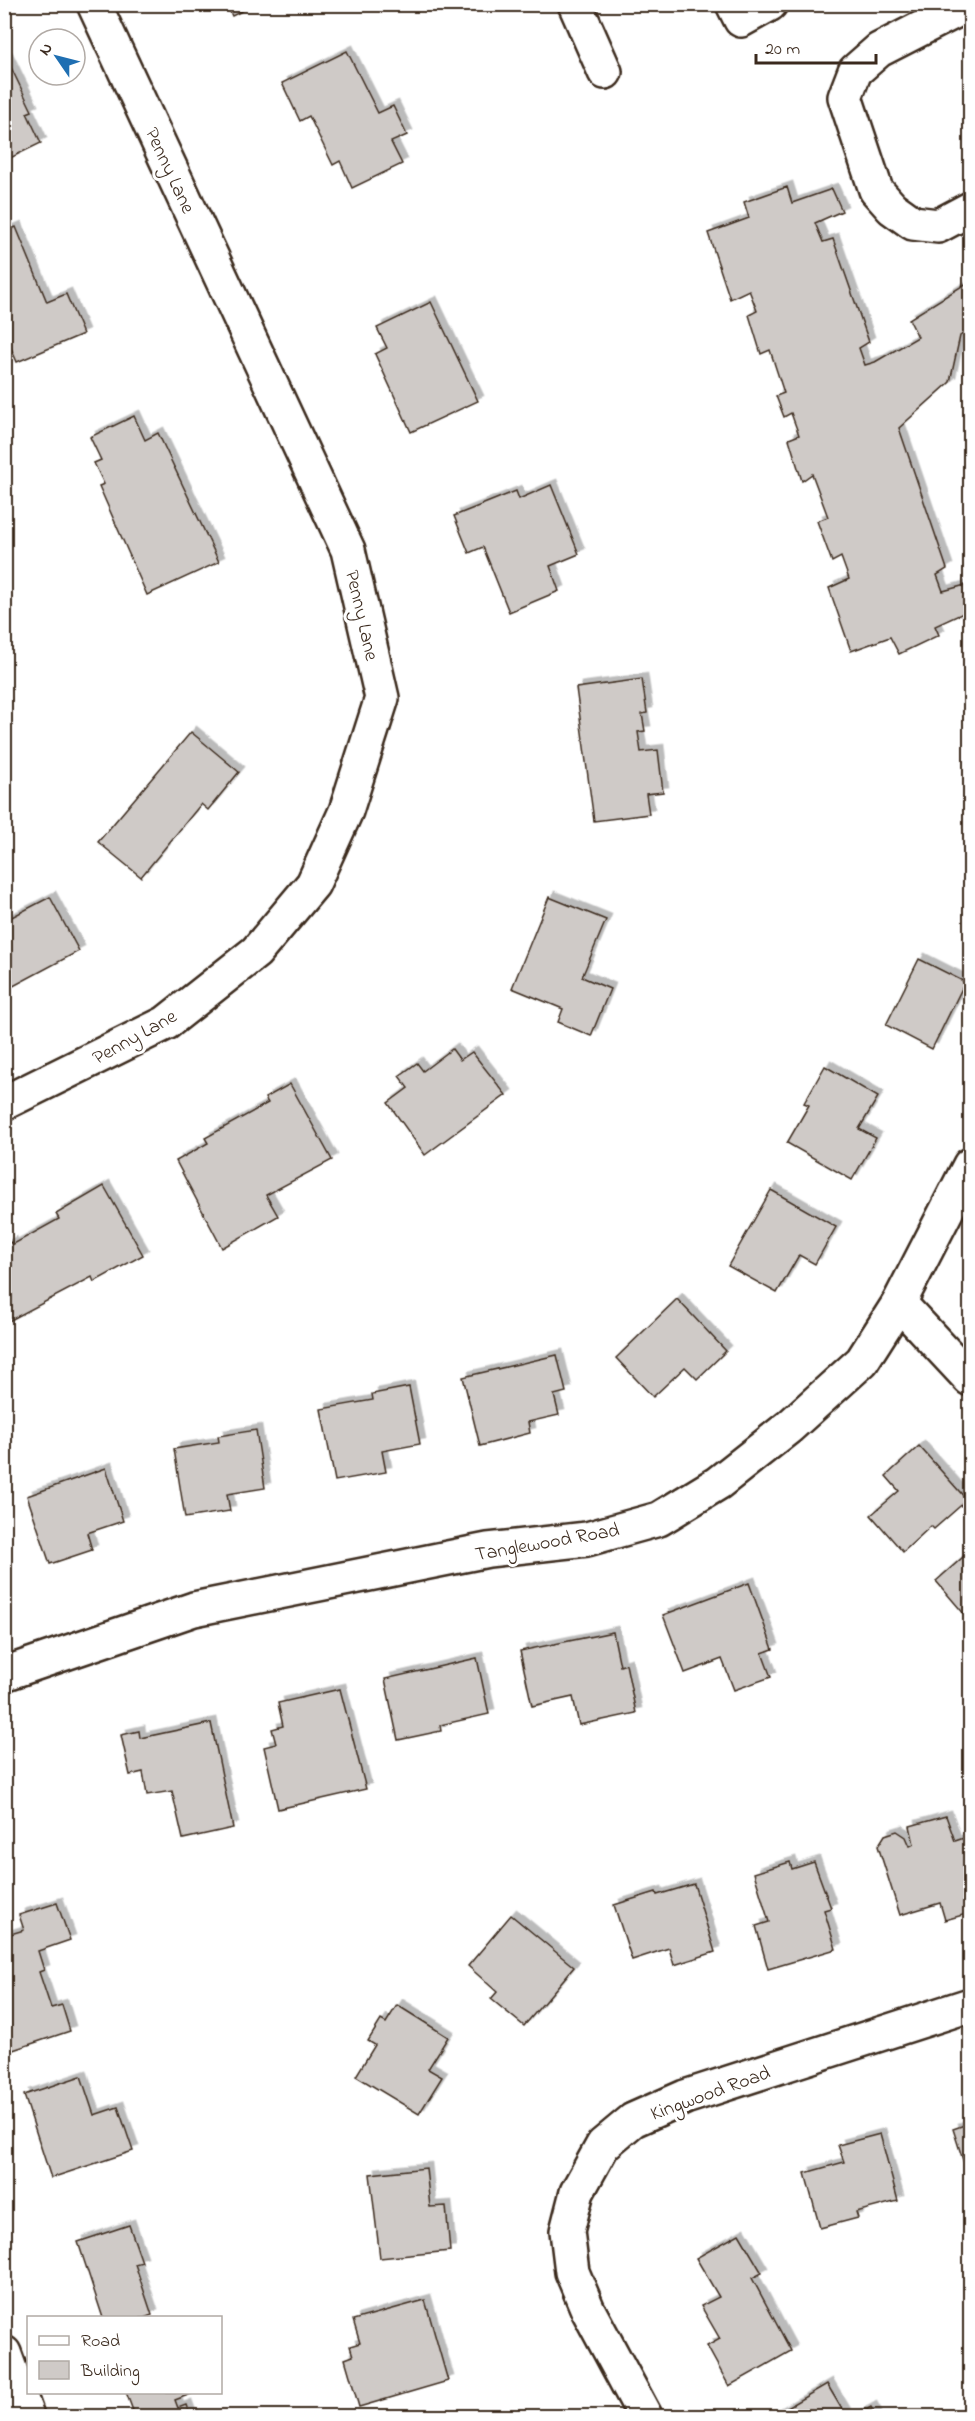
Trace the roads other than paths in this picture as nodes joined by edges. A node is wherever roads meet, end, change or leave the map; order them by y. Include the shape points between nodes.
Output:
1 (94, 4) edge
2 (575, 4) edge
3 (733, 4) edge
4 (770, 4) edge
5 (969, 4) edge
6 (605, 72) dead end
7 (970, 209) edge
8 (4, 1103) edge
9 (970, 1165) edge
10 (899, 1303) junction
11 (970, 1379) edge
12 (4, 1674) edge
13 (970, 2005) edge
14 (4, 2353) edge
15 (27, 2416) edge
16 (645, 2416) edge

1 - 8 street, Penny Lane via 348,550 382,698 346,812 313,884 256,952 166,1023
2 - 6 street
3 - 4 street via 741,20
5 - 7 street via 879,50 855,71 845,97 876,190 892,208 913,223 938,226
9 - 10 street, Tanglewood Road
10 - 11 street
10 - 12 street, Tanglewood Road via 862,1361 789,1427 718,1483 659,1519 587,1539 488,1550 194,1609
13 - 16 street, Kingwood Road via 685,2097 633,2120 603,2145 578,2192 567,2231 573,2272 588,2310
14 - 15 street

